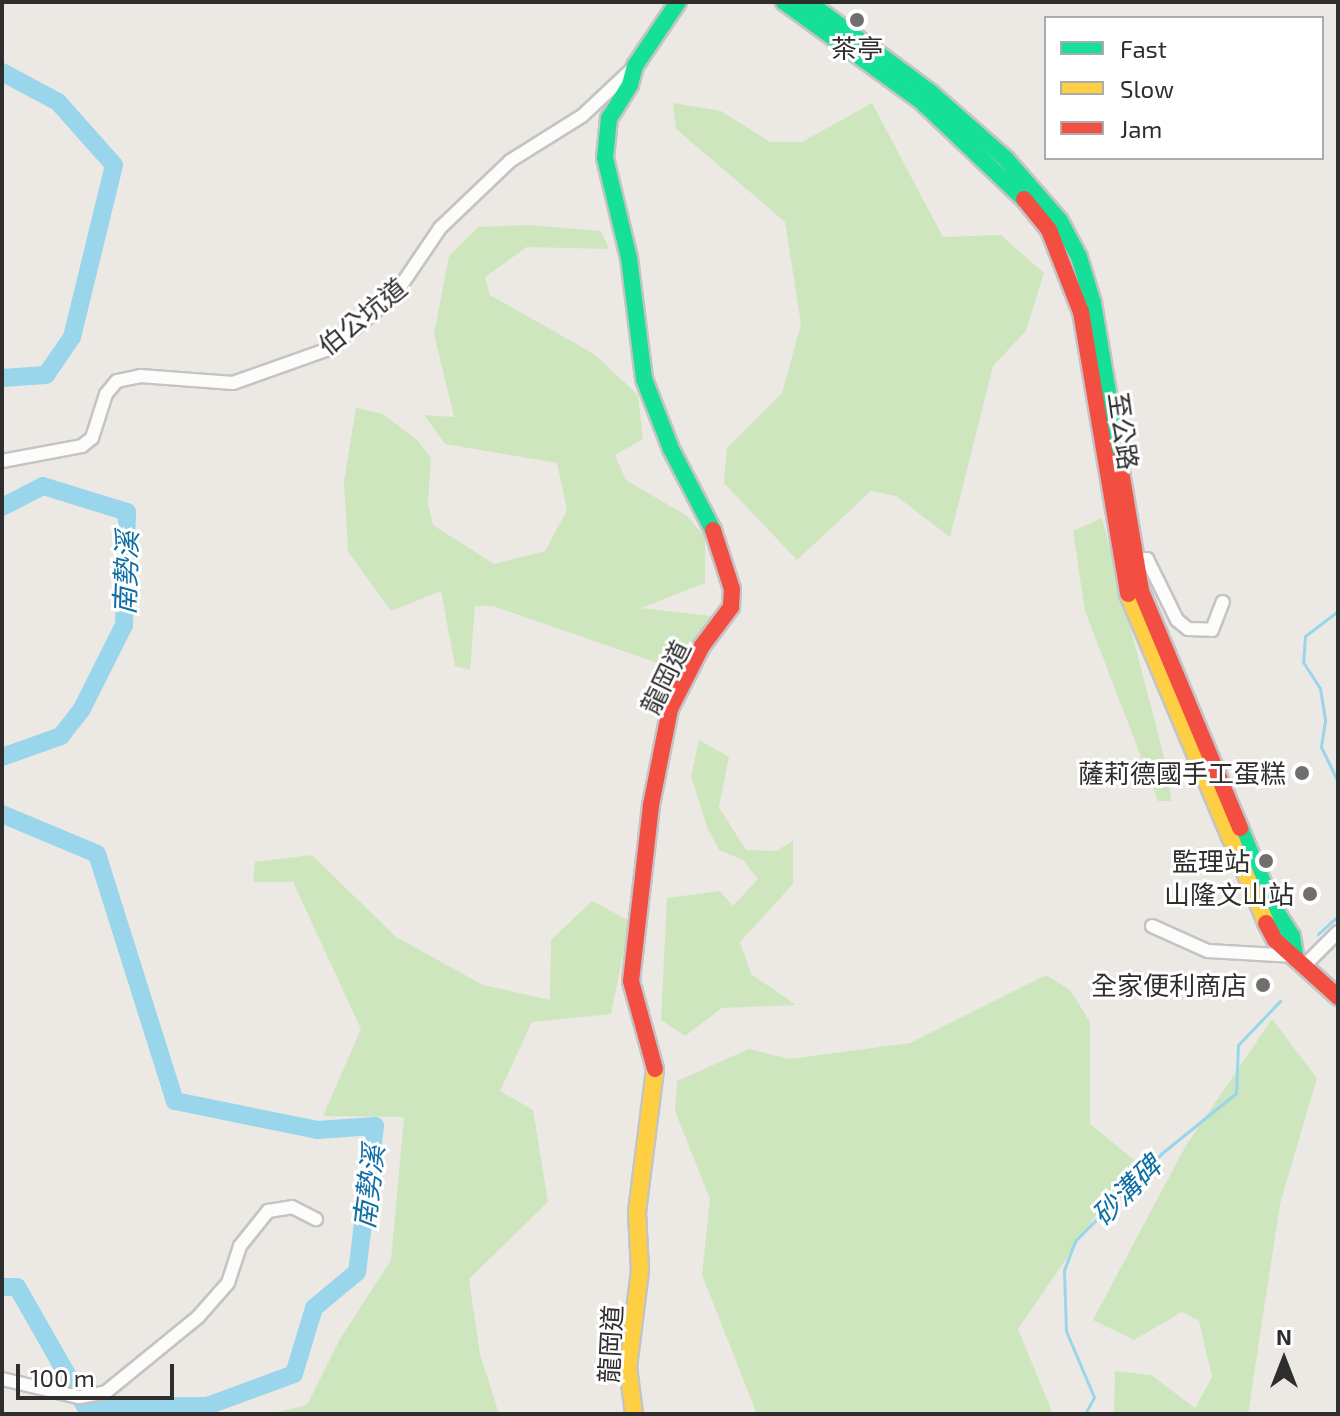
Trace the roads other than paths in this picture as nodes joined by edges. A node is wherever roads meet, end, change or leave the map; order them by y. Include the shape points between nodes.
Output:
1 (678, 2) edge
2 (784, 2) edge
3 (808, 2) edge
4 (635, 66) junction
5 (926, 97) junction
6 (1107, 432) junction
7 (2, 461) edge
8 (1133, 560) junction
9 (1223, 602) dead end
10 (1177, 697) junction
11 (1152, 926) dead end
12 (1338, 932) edge
13 (1300, 960) junction
14 (1338, 997) edge
15 (316, 1219) dead end
16 (2, 1379) edge
17 (634, 1414) edge

1 - 4 street, 龍岡道
2 - 5 street, 至公路
3 - 5 street, 至公路
4 - 7 street, 伯公坑道 via 582,116 510,161 440,228 394,296 329,349 233,383 140,376 117,381 106,394 92,438 82,446
4 - 17 street, 龍岡道 via 630,85 609,118 604,145 629,258 644,379 671,449 712,526 732,589 731,607 702,646 670,709 651,805 631,981 656,1064 637,1212 640,1270 628,1367
5 - 6 street, 至公路 via 1020,182 1049,230 1068,268
6 - 8 street, 至公路
6 - 10 street, 至公路 via 1126,590
8 - 9 street via 1147,559 1177,620 1188,629 1212,630
8 - 10 street, 至公路
10 - 13 street, 至公路 via 1256,904 1275,940
11 - 13 street via 1208,951
12 - 13 street
13 - 14 street, 至公路
15 - 16 street via 292,1207 268,1211 240,1246 228,1283 198,1317 106,1392 79,1397

